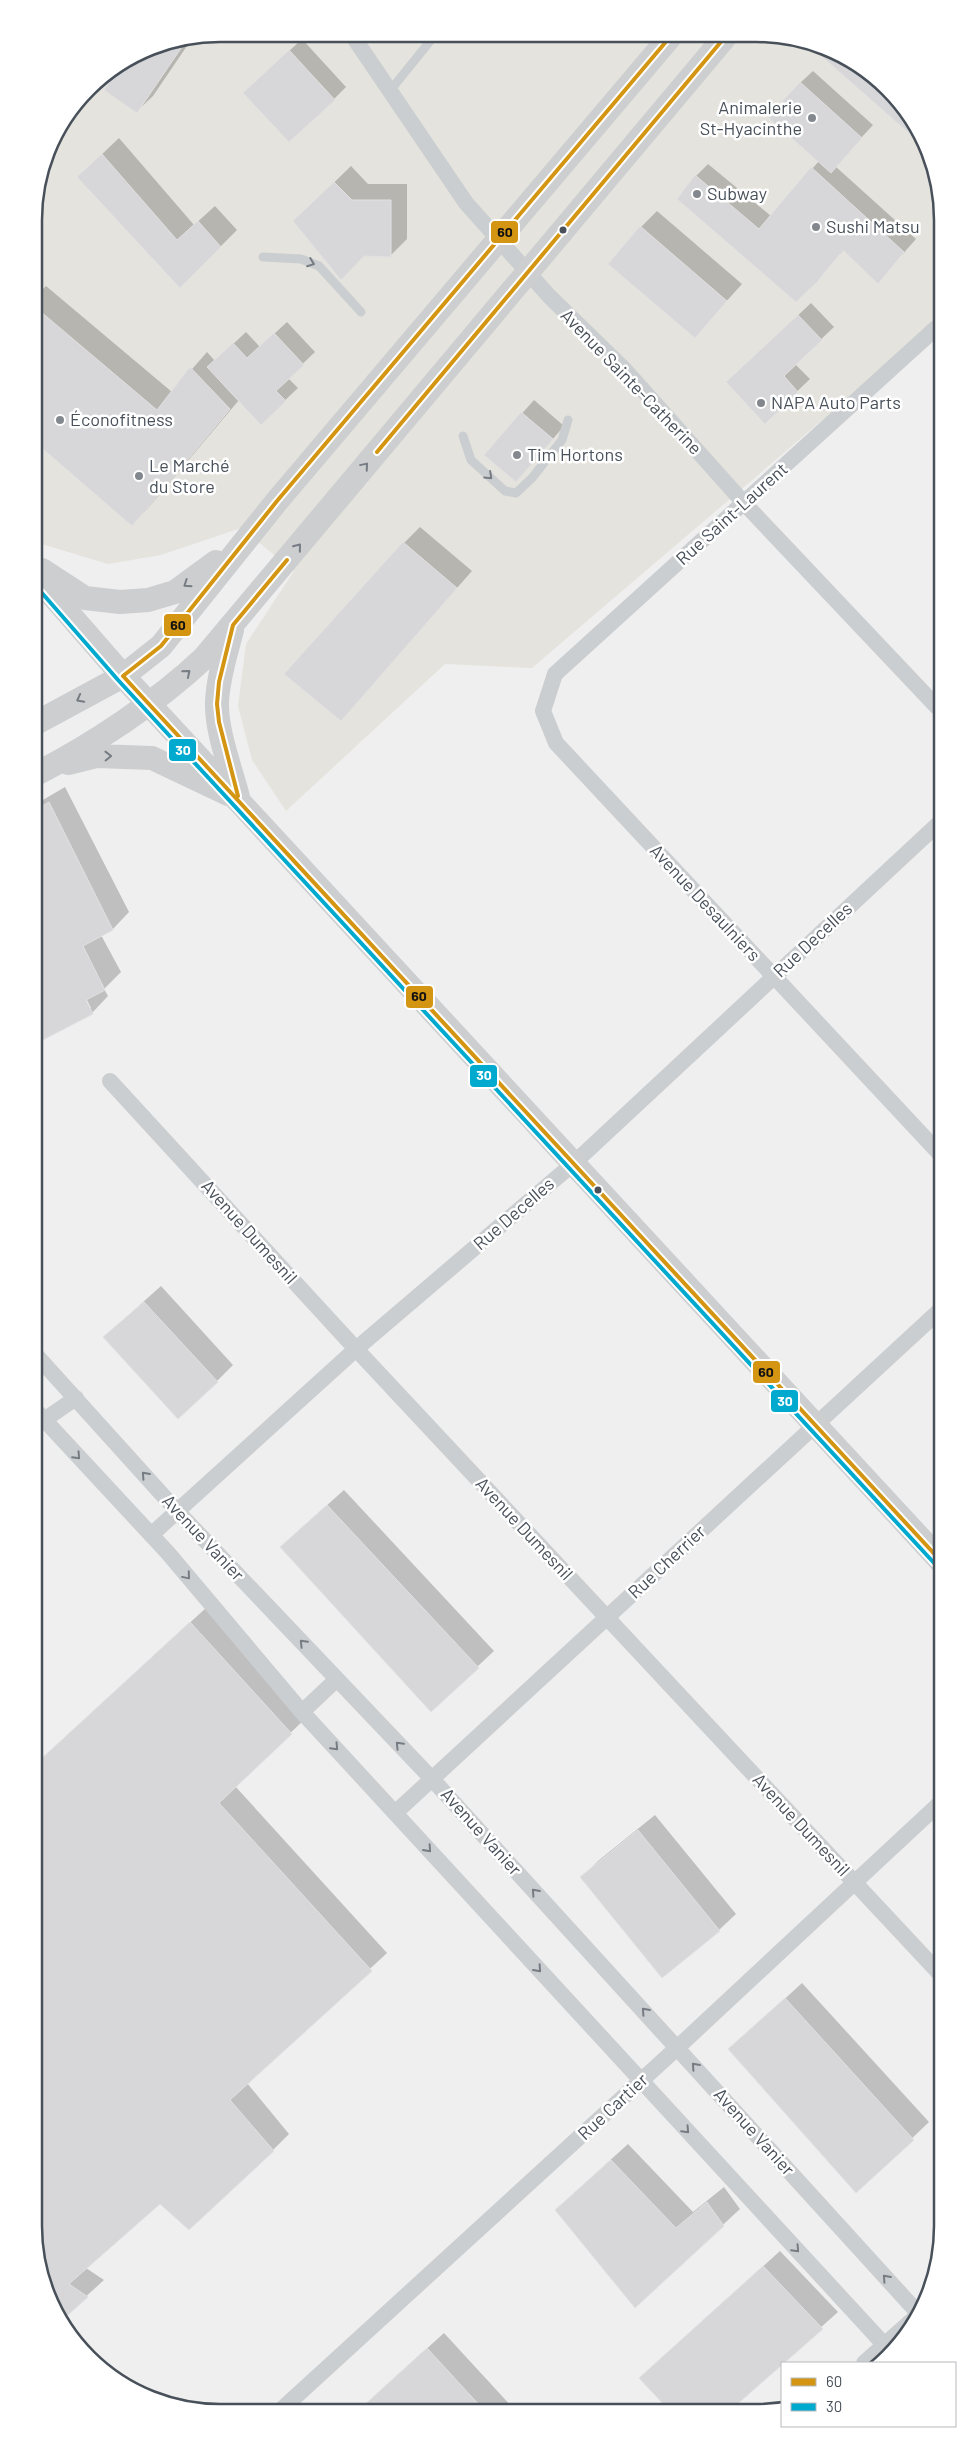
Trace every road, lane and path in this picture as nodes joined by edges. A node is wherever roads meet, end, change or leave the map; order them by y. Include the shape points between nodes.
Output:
1 (665, 42) edge
2 (721, 42) edge
3 (357, 43) edge
4 (429, 43) edge
5 (389, 92) junction
6 (498, 238) junction
7 (263, 257) dead end
8 (528, 273) junction
9 (361, 312) dead end
10 (934, 332) edge
11 (568, 420) dead end
12 (463, 436) dead end
13 (744, 503) junction
14 (252, 532) junction
15 (42, 570) edge
16 (42, 583) edge
17 (233, 625) junction
18 (123, 676) junction
19 (148, 702) junction
20 (934, 702) edge
21 (544, 711) joint
22 (42, 720) edge
23 (42, 771) edge
24 (42, 771) edge
25 (238, 799) junction
26 (934, 828) edge
27 (774, 976) junction
28 (110, 1081) dead end
29 (934, 1149) edge
30 (574, 1163) junction
31 (934, 1316) edge
32 (356, 1349) junction
33 (42, 1361) edge
34 (76, 1398) junction
35 (42, 1416) edge
36 (42, 1418) edge
37 (815, 1425) junction
38 (177, 1511) junction
39 (151, 1535) junction
40 (934, 1554) edge
41 (606, 1618) junction
42 (337, 1679) junction
43 (302, 1712) junction
44 (433, 1780) junction
45 (934, 1808) edge
46 (396, 1813) junction
47 (854, 1882) junction
48 (934, 1967) edge
49 (678, 2047) junction
50 (641, 2081) junction
51 (913, 2309) edge
52 (887, 2346) edge
53 (880, 2353) edge
54 (866, 2362) edge
55 (287, 2404) edge

1 - 6 main road
2 - 8 main road
3 - 5 street, Avenue Sainte-Catherine
4 - 5 lane
5 - 6 street, Avenue Sainte-Catherine via 466,203
6 - 8 street, Avenue Sainte-Catherine
6 - 14 main road
7 -> 9 lane via 301,259 319,266
8 - 13 street, Avenue Sainte-Catherine via 625,370
17 -> 8 main road
10 - 13 street, Rue Saint-Laurent
12 -> 11 lane via 471,460 505,491 516,493 562,440
13 - 20 street, Avenue Sainte-Catherine
13 - 21 street, Rue Saint-Laurent via 555,674
14 -> 15 main road via 200,576 175,592 148,600 120,602 85,598
14 - 18 main road via 160,646
16 - 18 main road
19 -> 17 main road via 187,674
17 - 25 main road via 217,704
18 - 19 main road
18 -> 22 main road
19 - 23 main road via 111,730
19 - 25 main road
21 - 27 street, Avenue Desaulniers via 556,743
24 -> 25 main road via 96,756 152,758
25 - 30 main road
26 - 27 street, Rue Decelles
27 - 29 street, Avenue Desaulniers
27 - 30 street, Rue Decelles
28 - 32 street, Avenue Dumesnil
30 - 32 street, Rue Decelles
30 - 37 main road
31 - 37 street, Rue Cherrier
32 - 38 street, Rue Decelles
32 - 41 street, Avenue Dumesnil
33 - 34 street, Avenue Vanier
34 - 35 street
38 -> 34 street, Avenue Vanier
36 -> 39 street, Avenue Vanier
37 - 40 main road
37 - 41 street, Rue Cherrier
38 - 39 street, Rue Decelles
42 -> 38 street, Avenue Vanier
39 -> 43 street, Avenue Vanier
41 - 44 street, Rue Cherrier
41 - 47 street, Avenue Dumesnil
42 - 43 street
44 -> 42 street, Avenue Vanier
43 -> 46 street, Avenue Vanier
44 - 46 street, Rue Cherrier
49 -> 44 street, Avenue Vanier
45 - 47 street, Rue Cartier
46 -> 50 street, Avenue Vanier
47 - 48 street, Avenue Dumesnil
47 - 49 street, Rue Cartier
49 - 50 street, Rue Cartier
51 -> 49 street, Avenue Vanier
50 -> 52 street, Avenue Vanier
50 - 55 street, Rue Cartier
53 - 54 street

